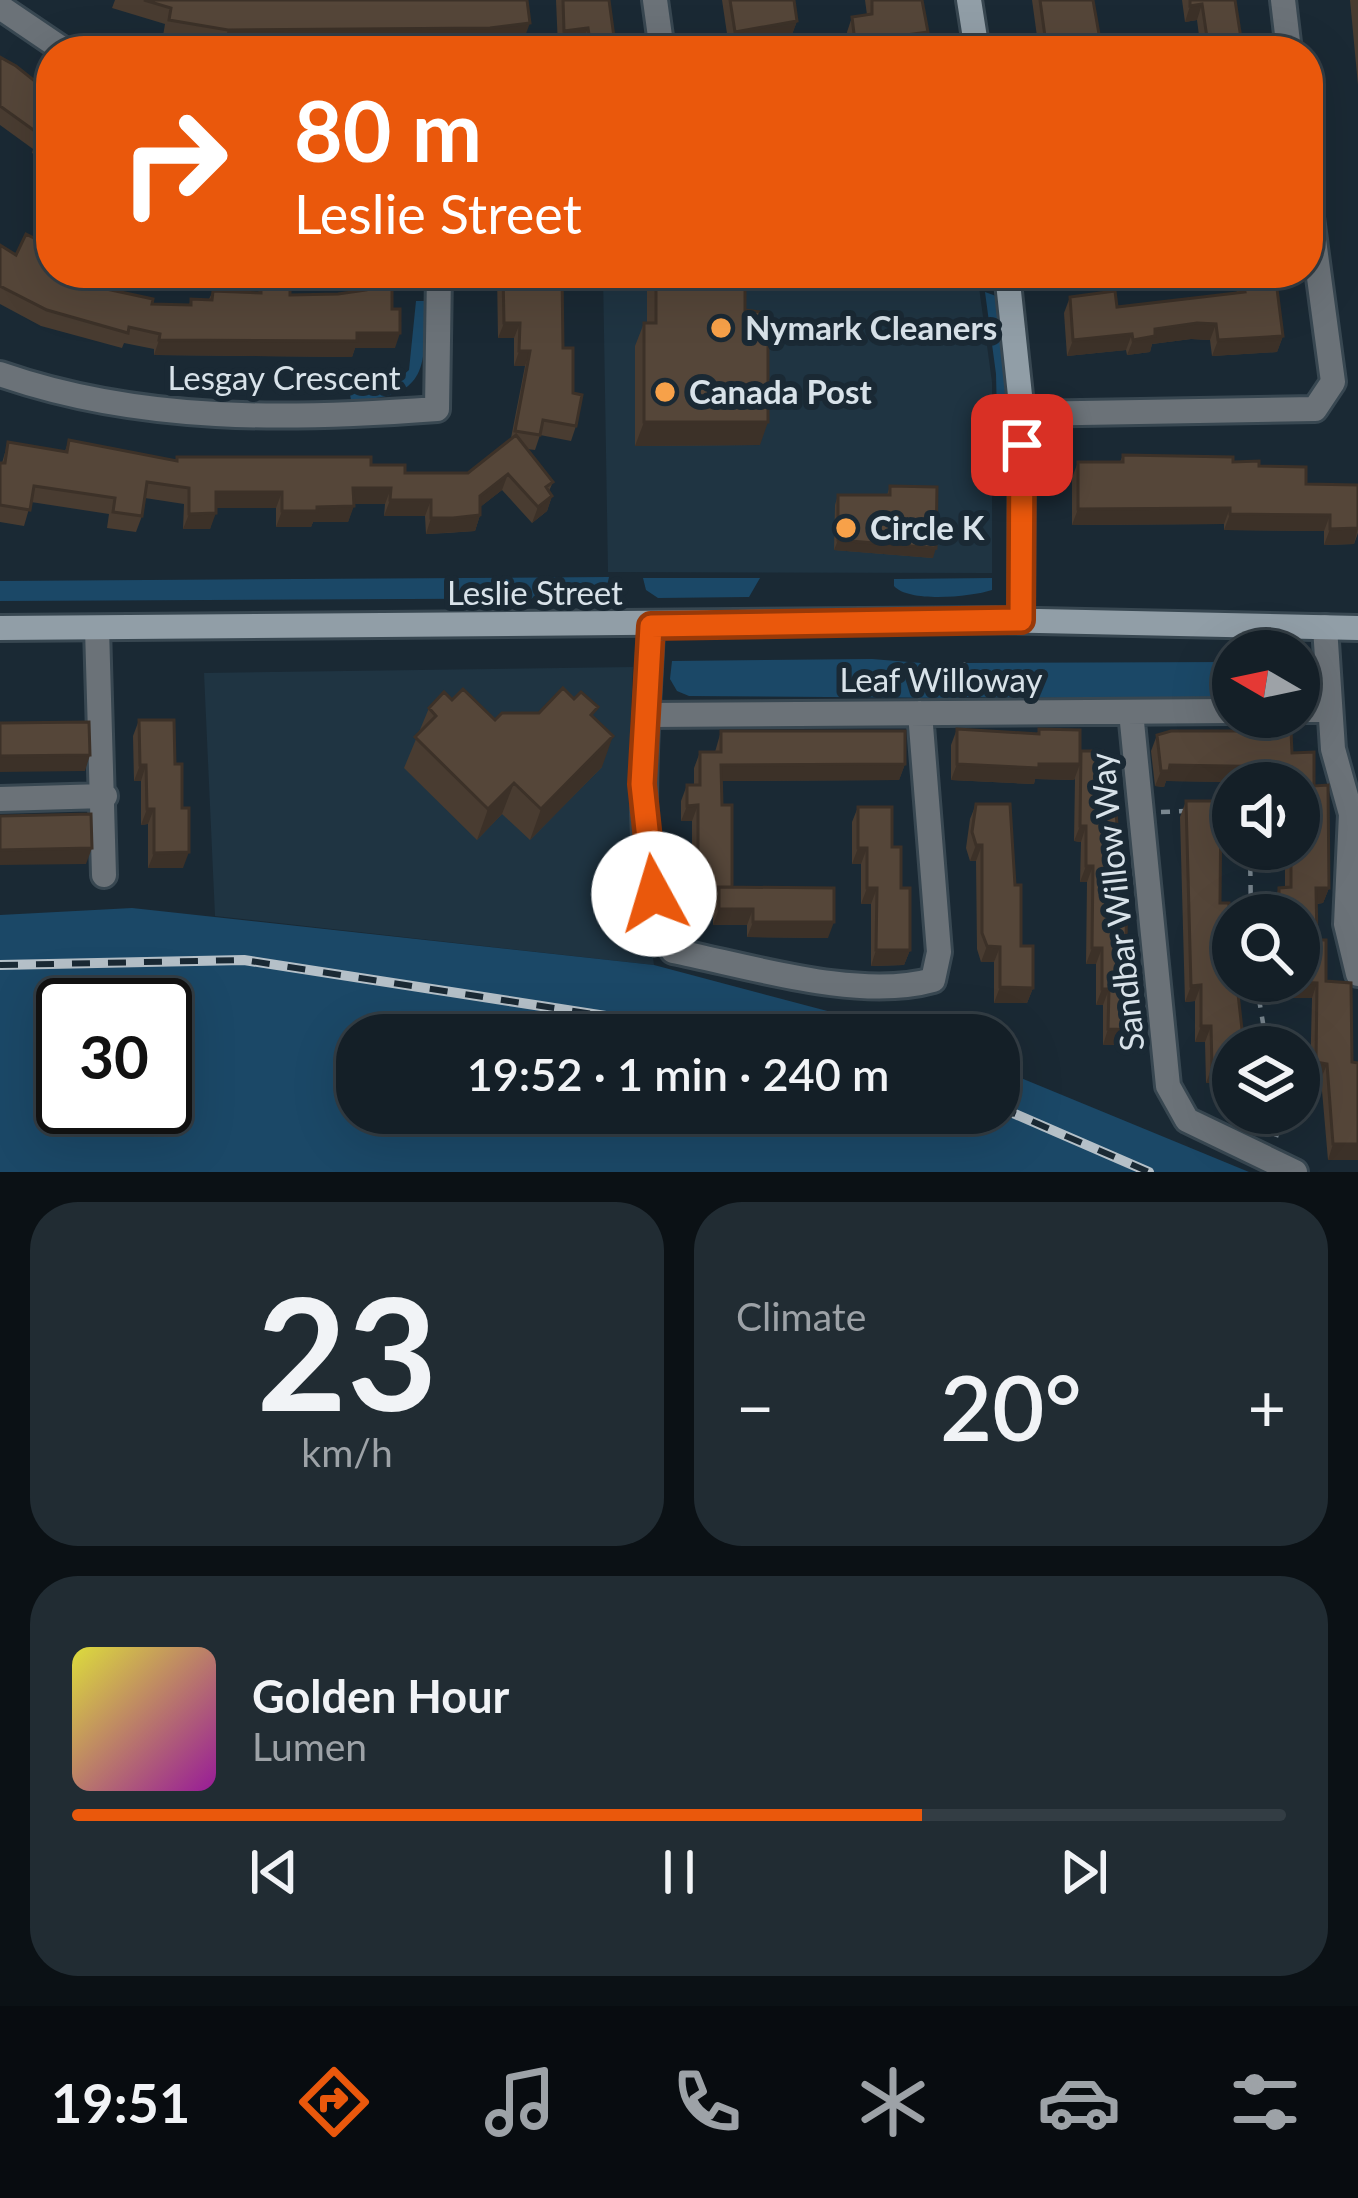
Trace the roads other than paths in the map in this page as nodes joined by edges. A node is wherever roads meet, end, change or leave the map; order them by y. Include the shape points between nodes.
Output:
1 (655, 0) edge
2 (969, 0) edge
3 (1282, 0) edge
4 (0, 7) edge
5 (43, 36) edge
6 (660, 36) edge
7 (974, 36) edge
8 (1287, 36) edge
9 (439, 288) edge
10 (1009, 288) edge
11 (1320, 288) edge
12 (0, 374) edge
13 (1022, 414) junction
14 (1021, 620) junction
15 (651, 626) junction
16 (1325, 627) junction
17 (0, 628) edge
18 (97, 628) junction
19 (1358, 628) edge
20 (1320, 710) edge
21 (1329, 710) junction
22 (1212, 711) edge
23 (1131, 712) junction
24 (920, 713) junction
25 (649, 715) junction
26 (105, 796) junction
27 (0, 800) edge
28 (104, 875) dead end
29 (1358, 974) edge
30 (1295, 1172) edge

1 - 6 street
2 - 7 main road
3 - 8 street
4 - 5 street
9 - 12 street, Lesgay Crescent via 437,409 195,416 74,398
10 - 13 main road
11 - 13 street via 1333,382 1315,409
13 - 14 main road
14 - 15 main road, Leslie Street
14 - 16 main road, Leslie Street
15 - 18 main road, Leslie Street
15 - 25 street
16 - 19 main road, Leslie Street
16 - 21 street
17 - 18 main road, Leslie Street
18 - 26 street
20 - 21 street
21 - 29 street via 1351,814 1346,924
22 - 23 street, Leaf Willoway
23 - 24 street, Leaf Willoway
23 - 30 street, Sandbar Willow Way via 1168,1086 1187,1120
24 - 25 street, Leaf Willoway
24 - 25 street via 939,952 933,980 904,988 673,951 658,931 642,784
26 - 27 street
26 - 28 street

